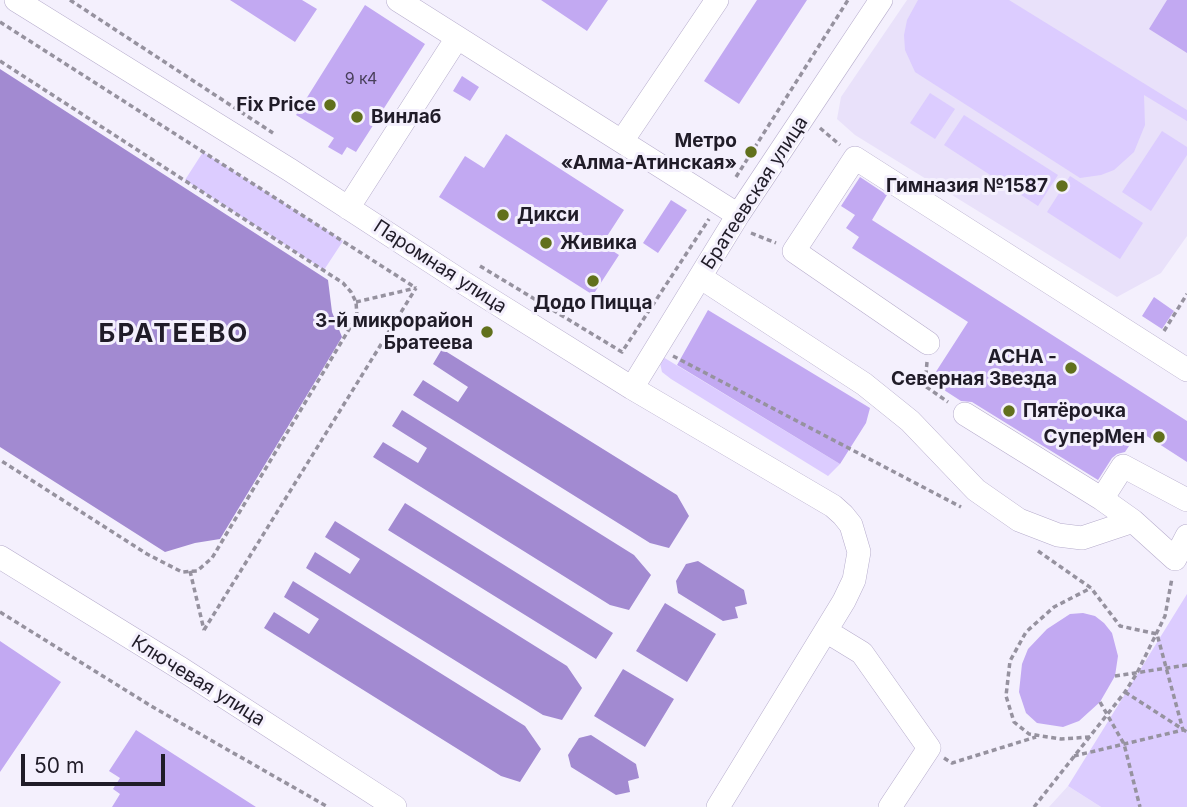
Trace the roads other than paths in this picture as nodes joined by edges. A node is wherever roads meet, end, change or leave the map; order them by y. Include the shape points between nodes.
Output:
1 (16, 0) edge
2 (398, 0) edge
3 (881, 0) edge
4 (709, 3) edge
5 (457, 38) junction
6 (622, 141) junction
7 (348, 208) junction
8 (735, 216) junction
9 (700, 277) junction
10 (928, 343) road end
11 (1187, 370) edge
12 (632, 387) junction
13 (965, 414) road end
14 (1102, 499) junction
15 (1187, 500) edge
16 (1133, 521) junction
17 (1187, 536) edge
18 (1, 561) edge
19 (826, 631) junction
20 (363, 798) edge
21 (395, 807) edge
22 (718, 807) edge
23 (890, 807) edge

1 - 7 street, Паромная улица
2 - 5 street
3 - 8 street, Братеевская улица
4 - 6 street
5 - 6 street
5 - 7 street
6 - 8 street
7 - 12 street, Паромная улица
8 - 9 street, Братеевская улица
9 - 12 street, Братеевская улица
9 - 16 street via 864,384 910,421 976,490 1019,520 1058,535 1082,538
10 - 11 street via 794,251 855,158
12 - 19 street, Паромная улица via 843,515 856,539 858,564
13 - 14 street
14 - 15 street via 1123,466
14 - 16 street
16 - 17 street via 1175,559
18 - 20 street, Ключевая улица via 180,668
19 - 22 street
19 - 23 street via 862,653 929,748
20 - 21 street, Ключевая улица

